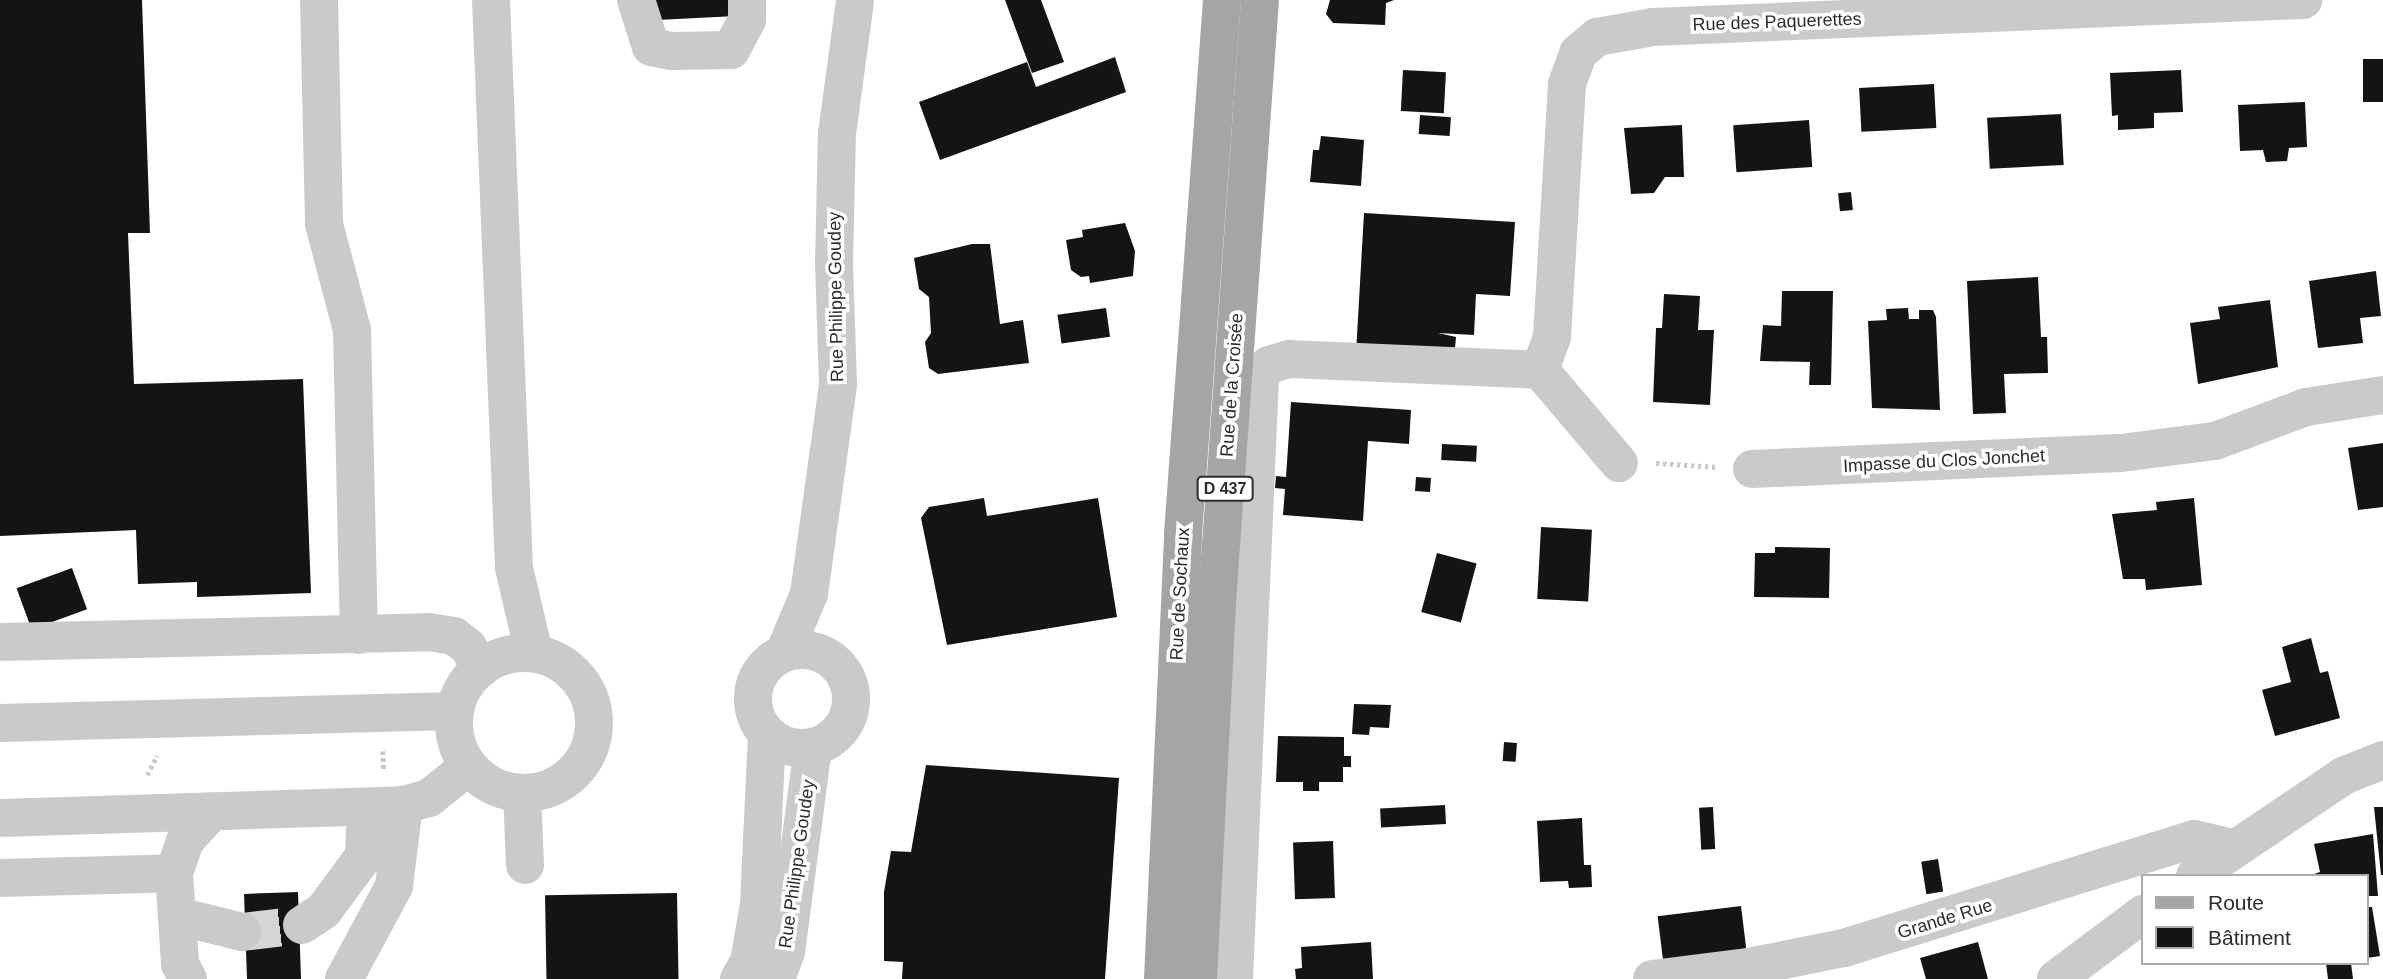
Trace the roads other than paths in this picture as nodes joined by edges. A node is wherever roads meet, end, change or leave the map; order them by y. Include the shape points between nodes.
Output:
1 (319, 0) edge
2 (491, 0) edge
3 (636, 0) edge
4 (747, 0) edge
5 (855, 0) edge
6 (1206, 0) edge
7 (1222, 0) edge
8 (1260, 0) edge
9 (2303, 0) edge
10 (1213, 110) junction
11 (1541, 370) junction
12 (2383, 395) edge
13 (1619, 463) road end
14 (1752, 469) road end
15 (513, 568) junction
16 (809, 594) junction
17 (359, 635) junction
18 (0, 642) edge
19 (785, 652) junction
20 (534, 653) junction
21 (824, 654) junction
22 (487, 664) junction
23 (455, 711) junction
24 (0, 723) edge
25 (767, 734) junction
26 (813, 748) junction
27 (2383, 760) edge
28 (469, 766) junction
29 (522, 793) junction
30 (404, 805) junction
31 (366, 807) junction
32 (212, 811) junction
33 (0, 818) edge
34 (2232, 848) junction
35 (525, 865) dead end
36 (174, 873) junction
37 (2198, 874) edge
38 (0, 878) edge
39 (2142, 915) edge
40 (178, 916) junction
41 (302, 925) tunnel mouth
42 (242, 932) tunnel mouth
43 (188, 979) edge
44 (344, 979) edge
45 (739, 979) edge
46 (776, 979) edge
47 (1163, 979) edge
48 (1198, 979) edge
49 (1234, 979) edge
50 (1652, 979) edge
51 (2056, 979) edge

1 - 17 street via 324,224 352,330
2 - 15 street
3 - 4 street via 651,47 672,51 731,50 747,20
5 - 16 street, Rue Philippe Goudey via 837,134 834,262 838,384
6 - 10 main road
7 - 10 main road, Rue de Sochaux / D 437
8 - 48 main road, Rue de la Croisée / D 437 via 1218,587
9 - 11 street, Rue des Paquerettes via 1653,27 1597,37 1578,53 1567,83 1552,337
10 - 47 main road, Rue de Sochaux / D 437 via 1183,534
11 - 13 street
11 - 49 street via 1289,359 1269,365 1260,376
12 - 14 street, Impasse du Clos Jonchet via 2306,407 2215,440 2121,453
15 - 20 street
15 - 22 street
16 - 19 street, Rue Philippe Goudey
16 - 21 street, Rue Philippe Goudey
17 - 18 street
17 - 22 street via 454,636
19 - 21 street
19 - 25 street via 766,664 752,687 757,720
20 - 22 street via 510,654
20 - 29 street via 576,674 588,693 595,727 589,751 576,770 555,786
21 - 26 street via 847,678 850,711 832,738
22 - 23 street via 462,691
23 - 24 street
23 - 28 street via 455,734
25 - 26 street via 781,744
25 - 45 street, Rue Philippe Goudey via 759,904 749,962
26 - 46 street, Rue Philippe Goudey via 788,940
27 - 34 street via 2343,776
28 - 29 street via 488,783
28 - 30 street via 429,798
29 - 35 street
30 - 31 street
30 - 44 street via 394,886
31 - 32 street
31 - 41 street via 364,856 324,910
32 - 33 street
32 - 36 street via 185,841
34 - 37 street
34 - 50 street, Grande Rue via 2194,839 1844,948 1749,967
36 - 38 street
36 - 40 street
39 - 51 street
40 - 42 street
40 - 43 street via 180,964

